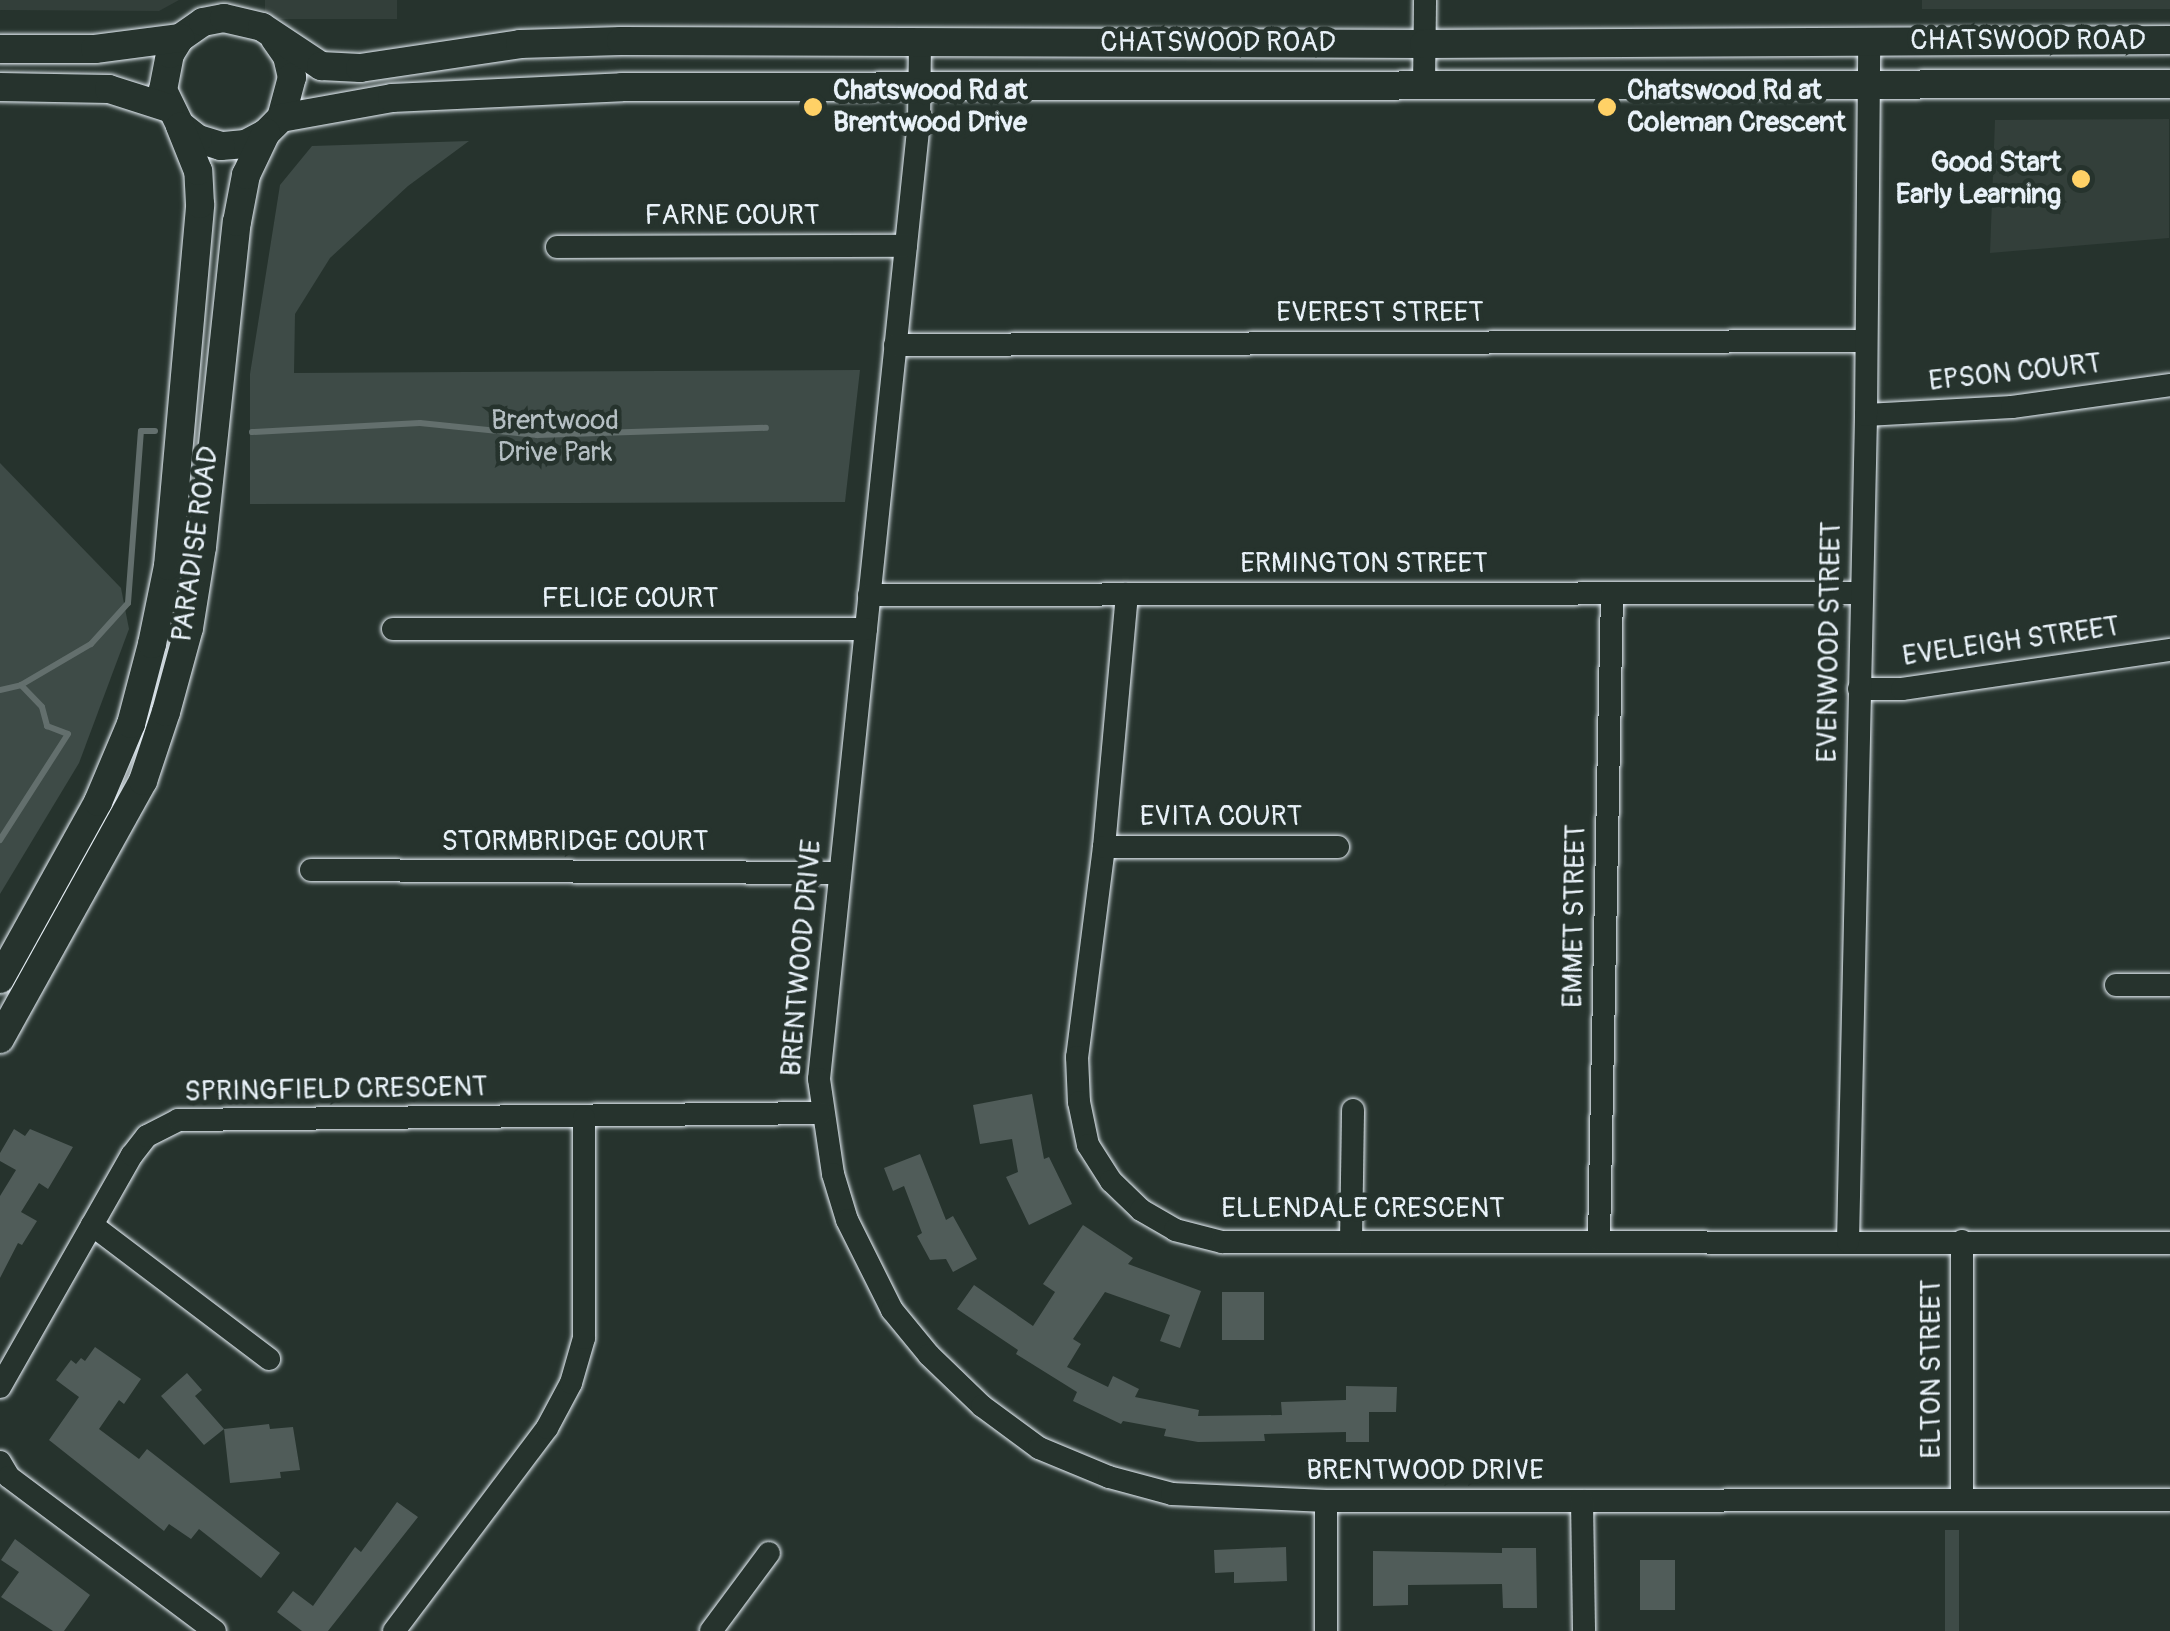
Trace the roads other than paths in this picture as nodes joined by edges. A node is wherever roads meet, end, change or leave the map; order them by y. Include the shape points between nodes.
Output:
1 (1426, 0) edge
2 (243, 10) edge
3 (197, 20) edge
4 (275, 39) junction
5 (2170, 40) edge
6 (920, 41) junction
7 (1869, 42) junction
8 (1424, 44) junction
9 (0, 48) edge
10 (2170, 84) edge
11 (1424, 85) junction
12 (922, 86) junction
13 (1868, 86) junction
14 (0, 87) edge
15 (174, 116) junction
16 (274, 126) junction
17 (557, 246) dead end
18 (906, 246) junction
19 (1865, 341) junction
20 (895, 346) junction
21 (2170, 385) edge
22 (1866, 416) junction
23 (1859, 593) junction
24 (1127, 594) junction
25 (1612, 594) junction
26 (870, 595) junction
27 (393, 629) dead end
28 (866, 629) junction
29 (2170, 650) edge
30 (1860, 688) junction
31 (1104, 847) junction
32 (1338, 847) dead end
33 (311, 870) dead end
34 (838, 873) junction
35 (0, 979) edge
36 (2116, 985) dead end
37 (2170, 985) edge
38 (0, 1039) edge
39 (1354, 1110) dead end
40 (821, 1113) junction
41 (584, 1118) junction
42 (92, 1226) junction
43 (1599, 1240) junction
44 (1352, 1241) junction
45 (1962, 1241) junction
46 (1848, 1242) junction
47 (2170, 1243) edge
48 (268, 1358) dead end
49 (0, 1387) edge
50 (0, 1462) edge
51 (1962, 1498) junction
52 (2170, 1500) edge
53 (1326, 1501) junction
54 (1582, 1501) junction
55 (769, 1553) dead end
56 (215, 1631) edge
57 (394, 1631) edge
58 (711, 1631) edge
59 (1326, 1631) edge
60 (1584, 1631) edge

1 - 8 street
2 - 3 main road, CHATSWOOD ROAD
2 - 4 main road, CHATSWOOD ROAD
3 - 9 main road, CHATSWOOD ROAD via 95,50
3 - 15 main road via 164,72
4 - 6 main road, CHATSWOOD ROAD via 321,66 360,68 520,44
4 - 16 main road via 292,77 290,98
5 - 7 main road, CHATSWOOD ROAD
6 - 8 main road, CHATSWOOD ROAD
6 - 12 street, BRENTWOOD DRIVE
7 - 8 main road, CHATSWOOD ROAD
7 - 13 street, EVENWOOD STREET
8 - 11 street
10 - 13 main road, CHATSWOOD ROAD
11 - 12 main road, CHATSWOOD ROAD
11 - 13 main road, CHATSWOOD ROAD
12 - 16 main road, CHATSWOOD ROAD via 622,87 392,98
12 - 18 street, BRENTWOOD DRIVE
13 - 19 street, EVENWOOD STREET
14 - 15 main road, CHATSWOOD ROAD via 109,88
15 - 16 main road, CHATSWOOD ROAD via 198,140 221,146 245,144
15 - 35 main road, PARADISE ROAD via 198,170 200,204 168,566 131,724 98,802
16 - 38 main road, PARADISE ROAD via 246,176 237,222 202,547 166,712 143,781
17 - 18 street, FARNE COURT
18 - 20 street, BRENTWOOD DRIVE
19 - 20 street, EVEREST STREET
19 - 22 street, EVENWOOD STREET
20 - 26 street, BRENTWOOD DRIVE
21 - 22 street, EPSON COURT via 2012,408
22 - 23 street, EVENWOOD STREET
23 - 25 street, ERMINGTON STREET
23 - 30 street, EVENWOOD STREET
24 - 25 street, ERMINGTON STREET
24 - 26 street, ERMINGTON STREET
24 - 31 street, ELLENDALE CRESCENT
25 - 43 street, EMMET STREET
26 - 28 street, BRENTWOOD DRIVE
27 - 28 street, FELICE COURT
28 - 34 street, BRENTWOOD DRIVE
29 - 30 street, EVELEIGH STREET via 1902,689
30 - 46 street, EVENWOOD STREET
31 - 32 street, EVITA COURT
31 - 44 street, ELLENDALE CRESCENT via 1078,1057 1088,1145 1141,1210 1175,1230 1222,1242
33 - 34 street, STORMBRIDGE COURT
34 - 40 street, BRENTWOOD DRIVE
36 - 37 street
39 - 44 street
40 - 41 street, SPRINGFIELD CRESCENT
40 - 53 street, BRENTWOOD DRIVE via 847,1220 884,1296 929,1356 982,1406 1039,1448 1110,1477 1172,1494
41 - 42 street, SPRINGFIELD CRESCENT via 178,1120 147,1136
41 - 57 street via 584,1338 571,1382 547,1428
42 - 48 street
42 - 49 street, SPRINGFIELD CRESCENT
43 - 44 street, ELLENDALE CRESCENT
43 - 46 street, ELLENDALE CRESCENT
45 - 46 street, ELLENDALE CRESCENT
45 - 47 street, ELLENDALE CRESCENT
45 - 51 street, ELTON STREET
50 - 56 street via 9,1477
51 - 52 street, BRENTWOOD DRIVE
51 - 54 street, BRENTWOOD DRIVE
53 - 54 street, BRENTWOOD DRIVE
53 - 59 street
54 - 60 street
55 - 58 street

